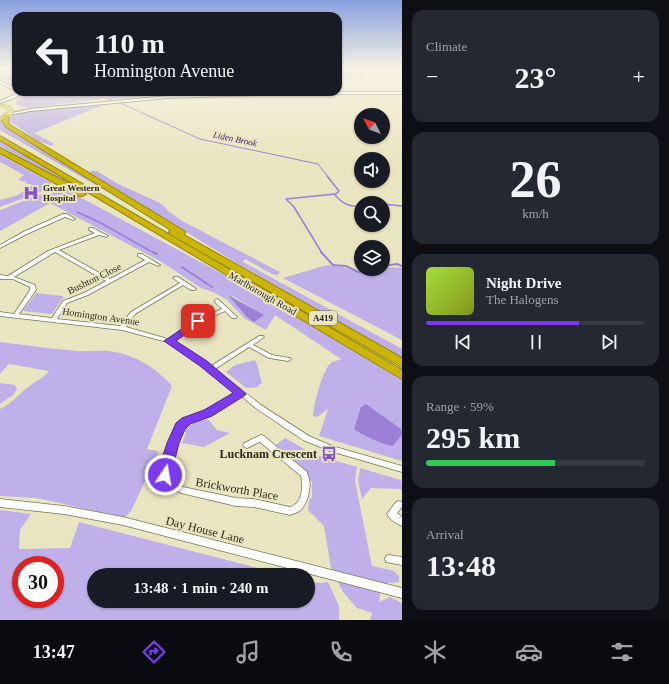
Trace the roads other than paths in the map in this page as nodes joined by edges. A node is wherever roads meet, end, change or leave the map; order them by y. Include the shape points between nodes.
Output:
1 (13, 98) edge
2 (158, 98) edge
3 (10, 100) junction
4 (0, 102) edge
5 (0, 105) edge
6 (7, 107) junction
7 (30, 110) junction
8 (8, 115) junction
9 (0, 119) edge
10 (0, 133) edge
11 (0, 138) edge
12 (0, 150) edge
13 (58, 212) dead end
14 (65, 216) junction
15 (72, 219) dead end
16 (91, 228) dead end
17 (99, 233) junction
18 (106, 236) dead end
19 (0, 247) edge
20 (185, 247) junction
21 (204, 249) junction
22 (54, 250) junction
23 (140, 255) dead end
24 (149, 260) junction
25 (158, 264) dead end
26 (0, 276) edge
27 (10, 277) junction
28 (176, 278) dead end
29 (109, 282) junction
30 (183, 283) junction
31 (193, 289) dead end
32 (217, 301) dead end
33 (226, 309) junction
34 (0, 314) edge
35 (16, 315) junction
36 (234, 317) dead end
37 (54, 319) junction
38 (122, 328) junction
39 (261, 337) dead end
40 (169, 341) junction
41 (249, 345) junction
42 (288, 359) dead end
43 (402, 363) edge
44 (211, 369) junction
45 (402, 375) edge
46 (240, 394) junction
47 (247, 445) dead end
48 (402, 469) edge
49 (0, 503) edge
50 (399, 505) dead end
51 (402, 522) edge
52 (389, 559) dead end
53 (402, 560) edge
54 (402, 592) edge

1 - 3 main road
2 - 7 main road
3 - 4 main road
3 - 6 main road
5 - 6 main road
6 - 7 main road
6 - 8 main road via 11,111
7 - 8 main road
8 - 9 main road
8 - 21 highway, A419 via 5,122 7,125
10 - 21 highway, A419
11 - 20 highway, A419
12 - 20 highway, A419
13 - 14 street
14 - 15 street
14 - 19 street
16 - 17 street
17 - 18 street
17 - 22 street
20 - 45 highway, Marlborough Road / A419
21 - 43 highway, Marlborough Road / A419
22 - 27 street
22 - 29 street
23 - 24 street
24 - 25 street
24 - 29 street, Bushton Close
26 - 27 street
27 - 35 street via 34,288
28 - 30 street
29 - 37 street, Bushton Close via 65,302
30 - 31 street
30 - 38 street via 133,312
32 - 33 street
33 - 36 street
33 - 40 street via 198,321
34 - 35 street, Homington Avenue
35 - 37 street, Homington Avenue
37 - 38 street, Homington Avenue
38 - 40 street, Homington Avenue
39 - 41 street
40 - 44 street, Homington Avenue
41 - 42 street via 271,357
41 - 44 street
44 - 46 street, Homington Avenue
46 - 47 street, Brickworth Place via 180,426 166,468 166,478 176,488 200,495 290,511 300,508 305,486 304,474 260,438
46 - 48 street, Homington Avenue via 311,441
49 - 54 street, Day House Lane via 64,510 122,521
50 - 51 street via 391,514
52 - 53 street

